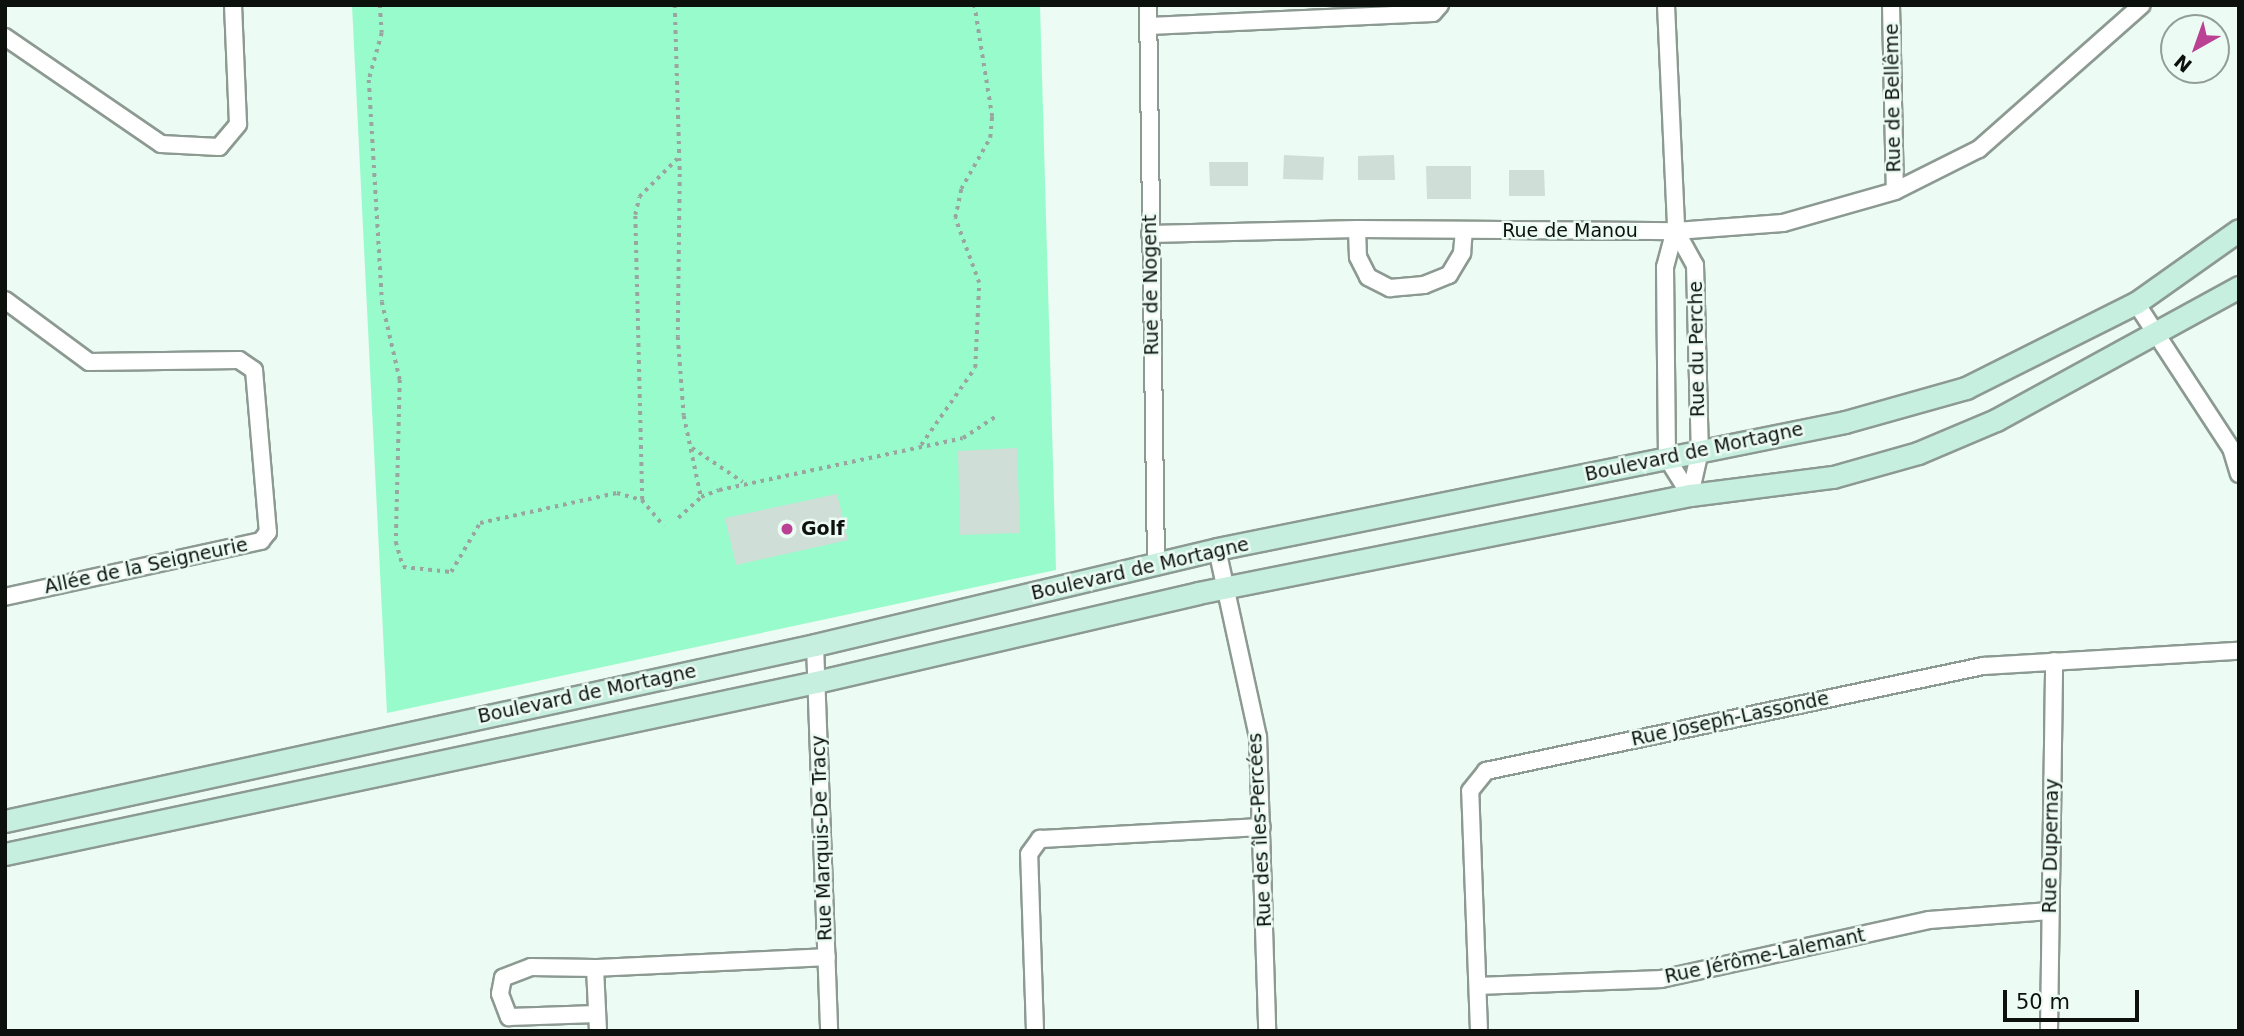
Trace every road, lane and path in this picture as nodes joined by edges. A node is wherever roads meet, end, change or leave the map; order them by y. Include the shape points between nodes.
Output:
1 (233, 5) edge
2 (380, 5) edge
3 (674, 5) edge
4 (974, 5) edge
5 (1148, 5) edge
6 (1440, 5) edge
7 (1666, 5) edge
8 (1891, 5) edge
9 (2142, 5) edge
10 (1149, 26) junction
11 (5, 37) edge
12 (678, 158) junction
13 (1895, 191) junction
14 (1357, 229) junction
15 (1464, 230) junction
16 (2239, 230) edge
17 (1676, 231) junction
18 (1150, 234) junction
19 (2239, 287) edge
20 (5, 300) edge
21 (2136, 303) junction
22 (2157, 335) junction
23 (998, 415) dead end
24 (921, 445) junction
25 (692, 447) junction
26 (1700, 452) junction
27 (1667, 458) junction
28 (2239, 474) edge
29 (745, 482) junction
30 (1690, 495) junction
31 (701, 497) junction
32 (642, 500) junction
33 (678, 518) dead end
34 (664, 526) dead end
35 (1217, 549) junction
36 (1156, 565) junction
37 (1225, 587) junction
38 (5, 597) edge
39 (814, 645) junction
40 (2239, 651) edge
41 (2054, 661) junction
42 (816, 682) junction
43 (5, 821) edge
44 (1262, 827) junction
45 (5, 855) edge
46 (2050, 911) junction
47 (827, 957) junction
48 (594, 968) junction
49 (1478, 986) junction
50 (598, 1023) edge
51 (829, 1031) edge
52 (1035, 1031) edge
53 (1267, 1031) edge
54 (1479, 1031) edge
55 (2049, 1031) edge

1 - 11 street via 238,124 219,147 161,144
2 - 32 path via 382,33 369,80 383,302 400,380 396,542 403,567 452,572 472,530 493,517 617,493
3 - 12 path
4 - 24 path via 992,117 990,138 961,189 955,218 979,283 975,368
5 - 10 street, Rue de Nogent
6 - 10 street via 1433,13
7 - 17 street, Rue du Perche
8 - 13 street, Rue de Bellême
9 - 13 street, Rue de Manou via 1979,149
10 - 18 street, Rue de Nogent
12 - 25 path via 678,337 684,416
12 - 32 path via 639,197 635,215
13 - 17 street, Rue de Manou via 1783,223
14 - 15 street, Rue de Manou
14 - 15 street via 1358,257 1368,277 1390,288 1423,285 1449,275 1462,254
14 - 18 street, Rue de Manou
15 - 17 street, Rue de Manou
16 - 21 main road, Boulevard de Mortagne
17 - 26 street, Rue du Perche via 1695,265
17 - 27 street, Rue du Perche via 1665,267
18 - 36 street, Rue de Nogent
19 - 22 main road, Boulevard de Mortagne
20 - 38 street, Allée de la Seigneurie via 89,362 239,360 254,370 268,532 261,541
21 - 22 street
21 - 26 main road, Boulevard de Mortagne via 1966,388 1845,422
22 - 28 street via 2231,448
22 - 30 main road, Boulevard de Mortagne via 1996,420 1918,453 1833,477
23 - 24 path via 963,438
24 - 29 path
25 - 29 path
25 - 31 path
26 - 27 main road, Boulevard de Mortagne
26 - 30 street, Rue du Perche
27 - 30 street
27 - 35 main road, Boulevard de Mortagne
29 - 31 path
30 - 37 main road, Boulevard de Mortagne
31 - 33 path
32 - 34 path
35 - 36 main road, Boulevard de Mortagne
35 - 37 street, Rue des îles-Percées
36 - 39 main road, Boulevard de Mortagne
37 - 42 main road, Boulevard de Mortagne
37 - 44 street, Rue des îles-Percées via 1258,737
39 - 42 street, Rue Marquis-De Tracy
39 - 43 main road, Boulevard de Mortagne
40 - 41 street, Rue Joseph-Lassonde
41 - 46 street, Rue Dupernay
41 - 49 street, Rue Joseph-Lassonde via 1983,666 1486,771 1471,791
42 - 45 main road, Boulevard de Mortagne
42 - 47 street, Rue Marquis-De Tracy
44 - 52 street via 1040,839 1029,854
44 - 53 street, Rue des îles-Percées
46 - 49 street, Rue Jérôme-Lalemant via 1928,920 1661,979
46 - 55 street, Rue Dupernay
47 - 48 street
47 - 51 street, Rue Marquis-De Tracy
48 - 50 street
48 - 50 street via 531,967 503,978 500,994 509,1017
49 - 54 street, Rue Joseph-Lassonde

